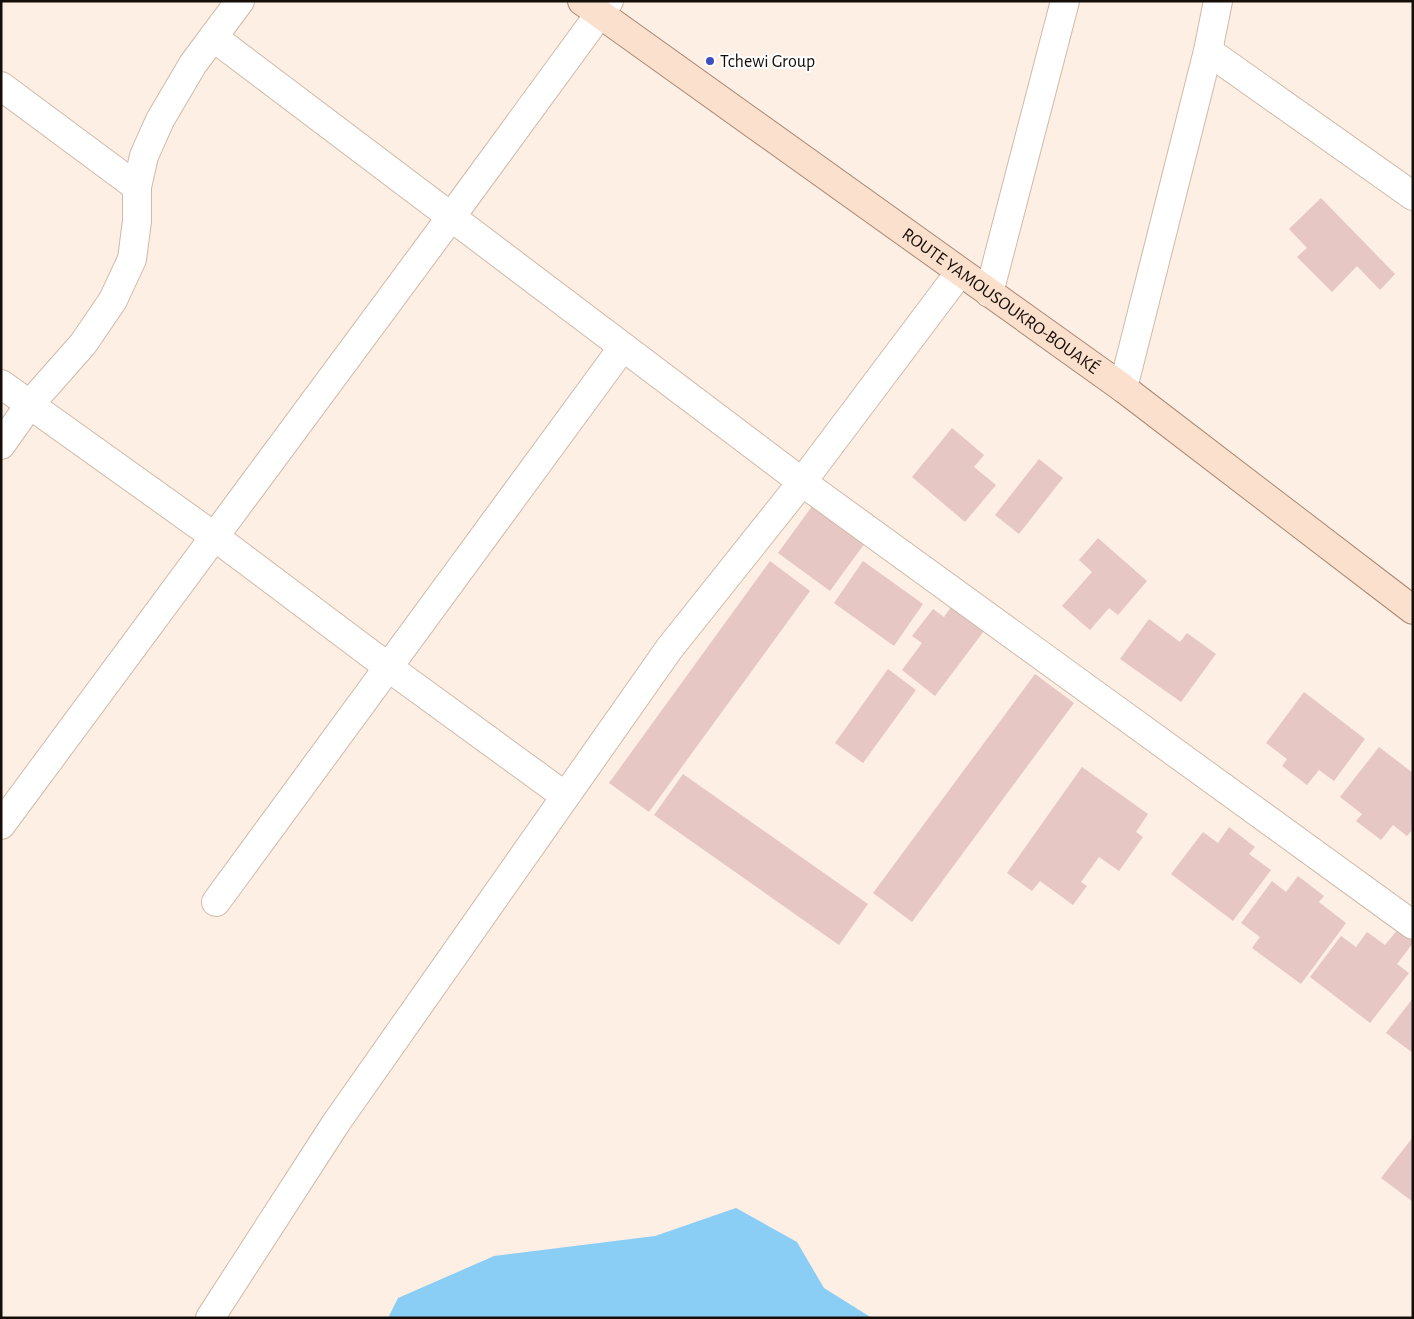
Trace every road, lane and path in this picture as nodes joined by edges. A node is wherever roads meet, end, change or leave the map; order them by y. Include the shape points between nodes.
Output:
1 (240, 1) edge
2 (1065, 1) edge
3 (1218, 1) edge
4 (597, 6) edge
5 (213, 37) junction
6 (1208, 51) junction
7 (1, 86) edge
8 (137, 186) junction
9 (1413, 196) edge
10 (451, 217) junction
11 (960, 272) junction
12 (989, 293) junction
13 (624, 347) junction
14 (1, 384) edge
15 (1123, 388) junction
16 (30, 404) junction
17 (1, 445) edge
18 (802, 482) junction
19 (215, 537) junction
20 (1413, 610) edge
21 (388, 667) junction
22 (565, 796) junction
23 (1, 824) edge
24 (216, 902) dead end
25 (1413, 925) edge
26 (210, 1318) edge

1 - 5 street
2 - 12 street
3 - 6 street
4 - 10 street
4 - 11 main road, ROUTE YAMOUSOUKRO-BOUAKÉ
5 - 8 street via 160,120 144,156
5 - 10 street
6 - 9 street
6 - 15 street
7 - 8 street
8 - 16 street via 132,259 113,300 84,344
10 - 13 street
10 - 19 street
11 - 12 main road, ROUTE YAMOUSOUKRO-BOUAKÉ
11 - 18 street
12 - 15 main road, ROUTE YAMOUSOUKRO-BOUAKÉ
13 - 18 street
13 - 21 street
14 - 16 street
15 - 20 main road, ROUTE YAMOUSOUKRO-BOUAKÉ
16 - 17 street
16 - 19 street
18 - 22 street via 669,649
18 - 25 street
19 - 21 street
19 - 23 street
21 - 22 street
21 - 24 street
22 - 26 street via 336,1123

